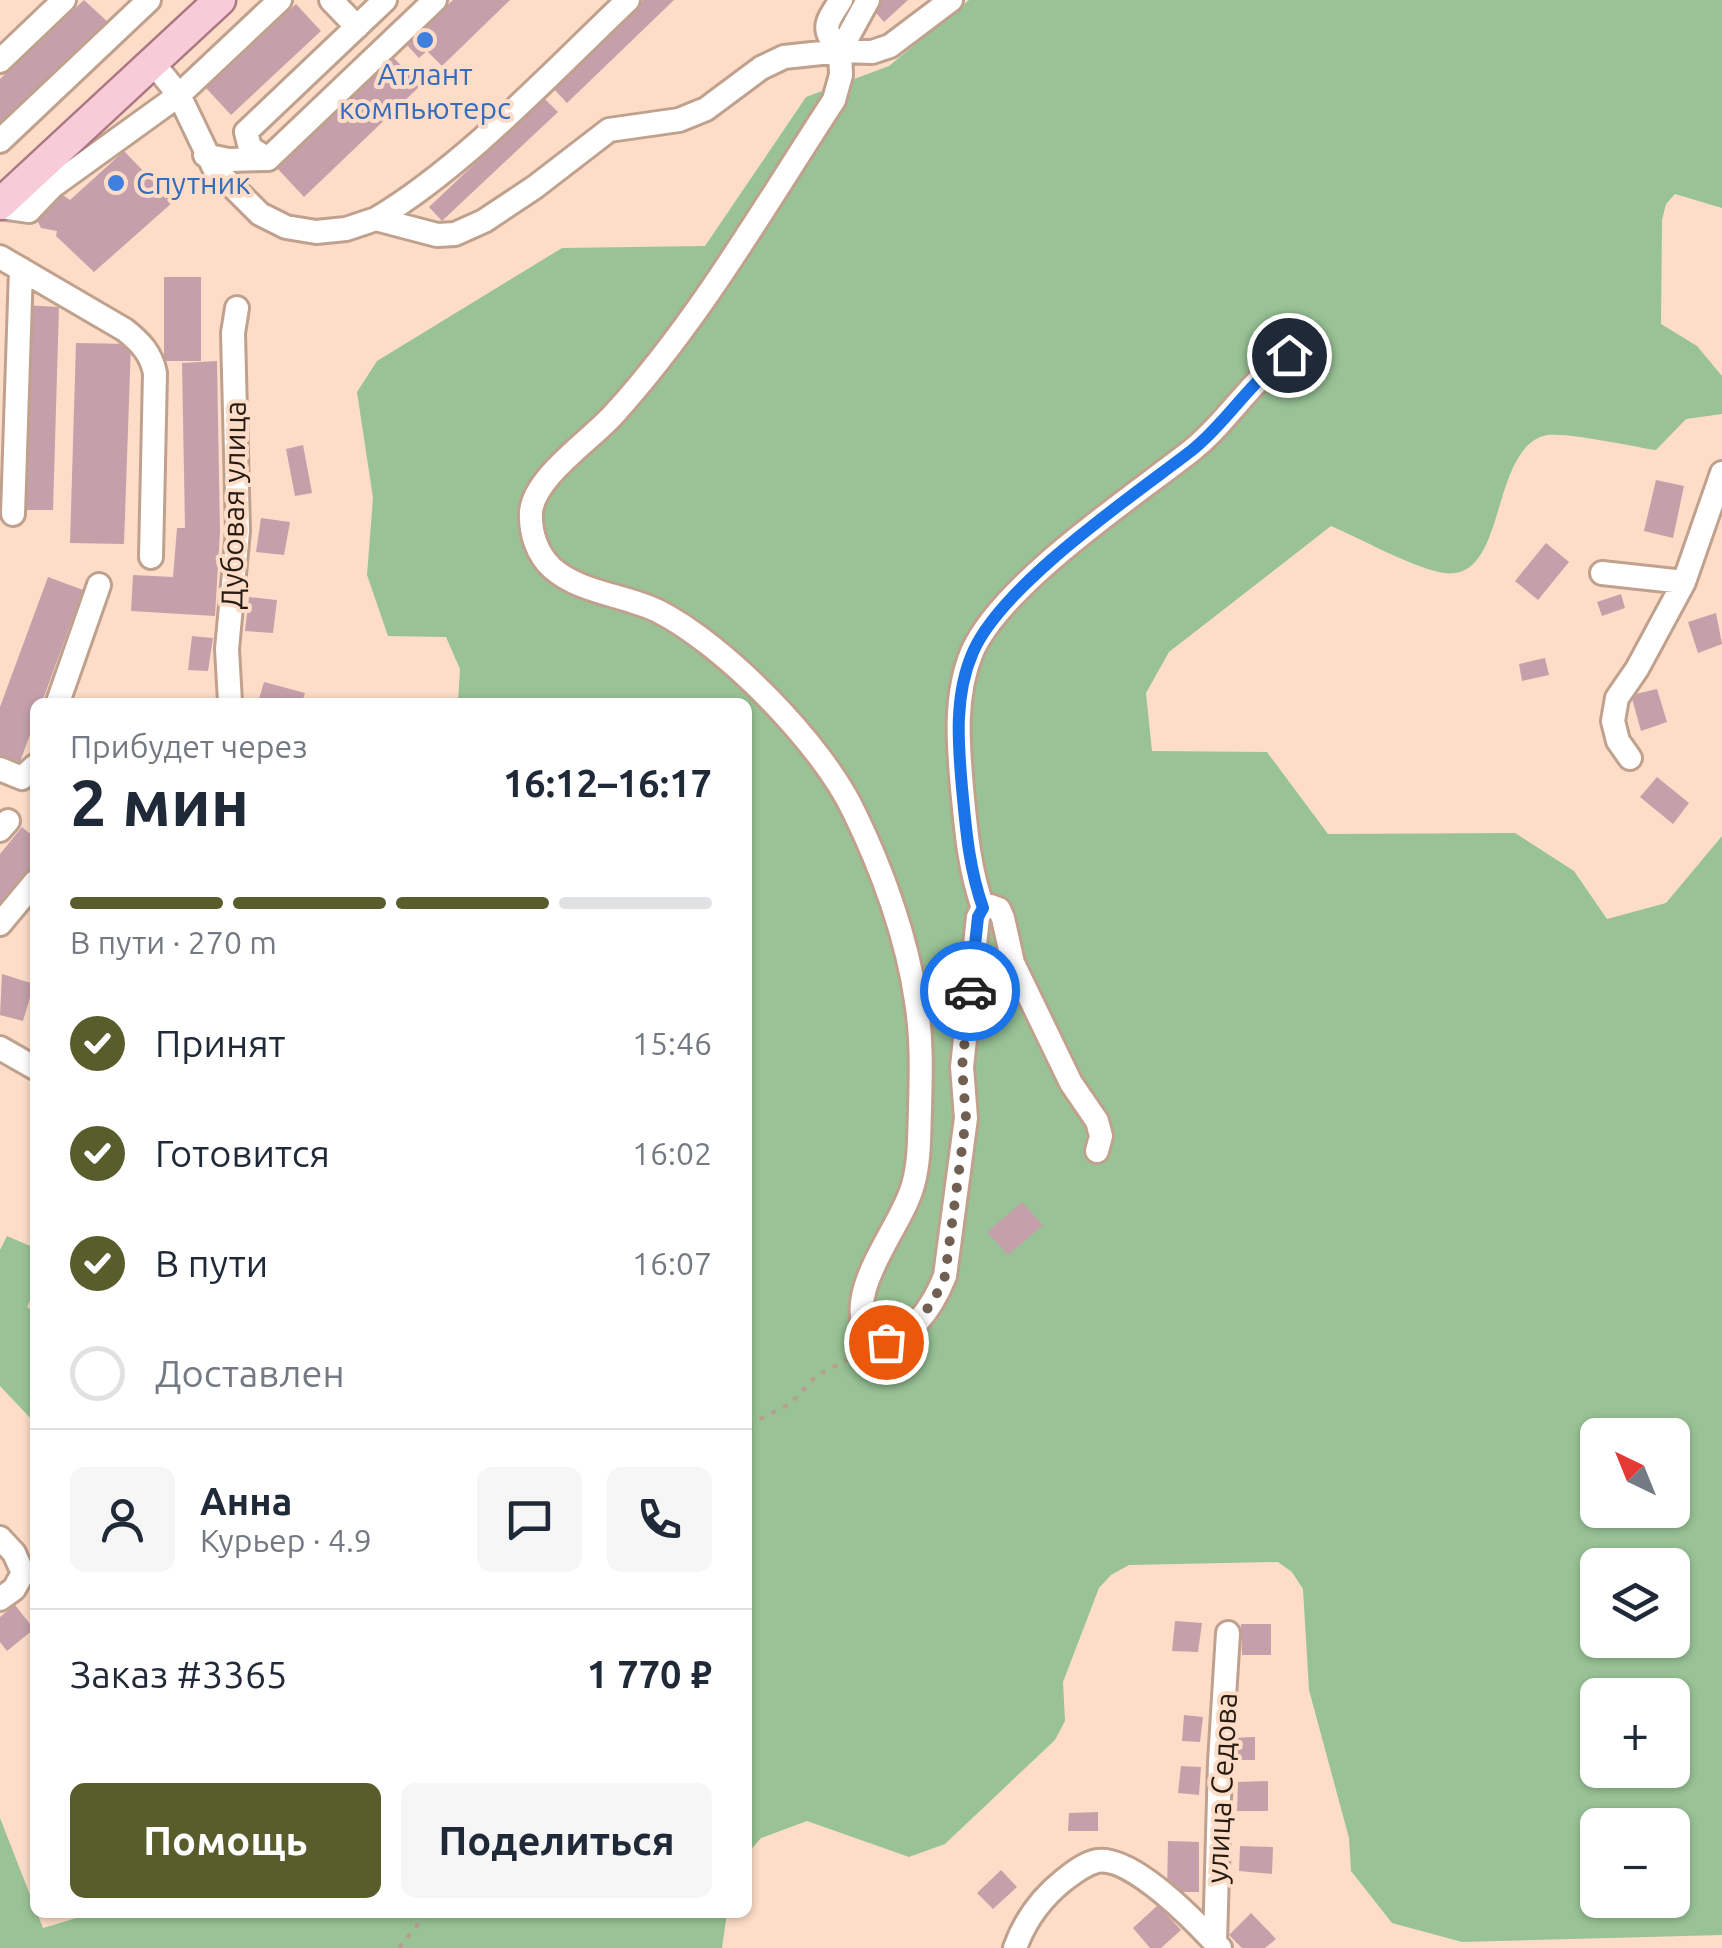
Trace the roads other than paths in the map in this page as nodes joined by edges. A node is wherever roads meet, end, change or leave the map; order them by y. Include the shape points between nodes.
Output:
1 (64, 0) edge
2 (149, 0) edge
3 (220, 0) edge
4 (280, 0) edge
5 (331, 0) edge
6 (385, 0) edge
7 (435, 0) edge
8 (628, 0) edge
9 (841, 0) edge
10 (868, 0) edge
11 (951, 0) edge
12 (356, 27) junction
13 (840, 50) junction
14 (0, 61) edge
15 (153, 63) junction
16 (180, 95) junction
17 (0, 141) edge
18 (205, 155) junction
19 (268, 159) junction
20 (0, 206) edge
21 (376, 219) junction
22 (10, 263) edge
23 (238, 308) dead end
24 (1289, 355) dead end
25 (1722, 473) edge
26 (1708, 511) junction
27 (13, 514) dead end
28 (1722, 533) edge
29 (151, 557) dead end
30 (1602, 573) dead end
31 (1684, 582) junction
32 (99, 585) dead end
33 (59, 698) edge
34 (230, 698) edge
35 (1630, 758) dead end
36 (0, 769) edge
37 (30, 771) edge
38 (30, 888) edge
39 (983, 908) junction
40 (0, 924) edge
41 (0, 1048) edge
42 (30, 1065) edge
43 (1097, 1151) dead end
44 (0, 1538) edge
45 (0, 1599) edge
46 (1228, 1633) dead end
47 (1217, 1946) edge
48 (1015, 1948) edge

1 - 14 street
2 - 17 street
3 - 15 main road
4 - 16 street
5 - 12 street
6 - 12 street
7 - 19 street
8 - 21 street via 441,173
9 - 13 street via 826,23
10 - 13 street
11 - 13 street via 890,46
12 - 19 street via 246,132 250,148
13 - 21 street via 772,62 679,120 609,130 484,221 455,234 436,236
13 - 39 street via 834,100 688,326 618,410 555,470 531,509 539,553 553,568 573,582 654,609 719,652 811,745 854,812 904,948 921,1061 913,1186 860,1312 871,1340 903,1334 936,1297 945,1276
15 - 16 street
15 - 20 main road
16 - 18 street
16 - 20 street via 29,211
18 - 19 street
18 - 21 street via 260,214 286,227 316,232
22 - 27 street
22 - 29 street via 125,330 152,362
23 - 34 street, Дубовая улица
24 - 39 street via 1197,446 1048,564 971,654 958,737 969,864
25 - 26 street
26 - 28 street
26 - 31 street
30 - 31 street
31 - 35 street via 1617,698 1613,721
32 - 33 street
36 - 37 street via 22,778
38 - 40 street
39 - 43 street via 998,909 1003,918 1014,962 1071,1083 1098,1121
41 - 42 street
44 - 45 street via 22,1573
46 - 47 street, улица Седова
47 - 48 street, улица Седова via 1129,1867 1099,1861 1078,1868 1032,1911

